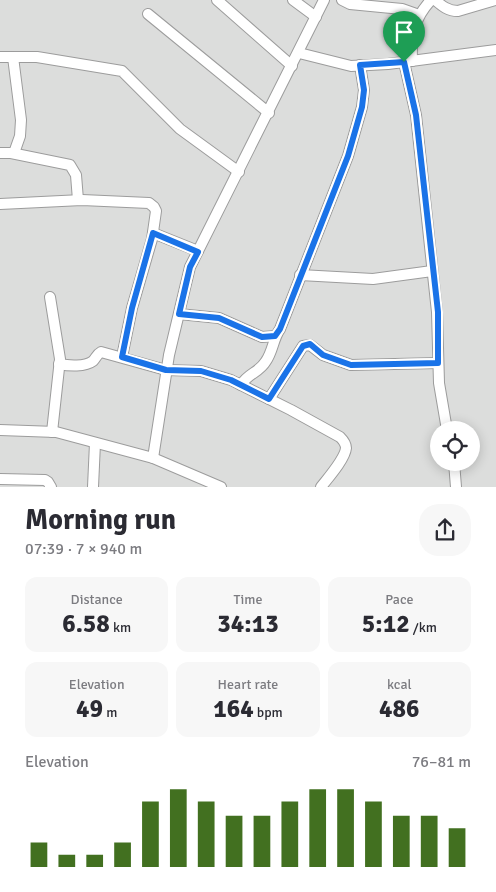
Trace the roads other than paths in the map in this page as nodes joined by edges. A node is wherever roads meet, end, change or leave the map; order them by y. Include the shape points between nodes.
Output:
1 (217, 0) edge
2 (293, 0) edge
3 (324, 0) edge
4 (342, 0) edge
5 (433, 0) edge
6 (494, 0) edge
7 (148, 14) dead end
8 (419, 15) junction
9 (316, 17) junction
10 (496, 50) edge
11 (298, 53) junction
12 (0, 57) edge
13 (13, 57) junction
14 (408, 61) junction
15 (360, 65) junction
16 (292, 66) junction
17 (269, 113) junction
18 (0, 153) edge
19 (14, 153) junction
20 (239, 172) junction
21 (78, 200) junction
22 (0, 204) edge
23 (153, 233) junction
24 (198, 252) junction
25 (432, 272) junction
26 (300, 275) junction
27 (50, 297) dead end
28 (179, 314) junction
29 (275, 336) junction
30 (122, 357) junction
31 (438, 363) junction
32 (59, 364) junction
33 (166, 370) junction
34 (241, 385) junction
35 (269, 399) junction
36 (445, 421) edge
37 (0, 430) edge
38 (52, 432) junction
39 (95, 442) junction
40 (153, 458) junction
41 (455, 471) edge
42 (0, 479) edge
43 (51, 487) edge
44 (93, 487) edge
45 (222, 487) edge
46 (321, 487) edge
47 (456, 487) edge

1 - 16 street
2 - 9 street
3 - 9 street
4 - 8 street via 350,4 402,9
5 - 6 street via 458,12
5 - 8 street
7 - 17 street
8 - 14 street
9 - 11 street
10 - 14 street
11 - 15 street via 351,66
11 - 16 street
12 - 13 street
13 - 19 street via 21,120
13 - 20 street via 37,57 122,71 180,129
14 - 15 street
14 - 25 street
15 - 26 street via 364,90 362,107 348,156
16 - 17 street
17 - 20 street
18 - 19 street
19 - 21 street via 70,166 76,175
20 - 24 street
21 - 22 street
21 - 23 street via 149,203 156,212
23 - 24 street
23 - 30 street
24 - 28 street via 190,267
25 - 26 street via 373,279
25 - 31 street via 438,312
26 - 29 street
27 - 32 street
28 - 29 street via 219,318 262,337
28 - 33 street
29 - 34 street via 266,362 258,371 245,377
30 - 32 street via 101,352 88,363
30 - 33 street
31 - 35 street via 351,365 323,355 306,344
31 - 36 street
32 - 38 street
33 - 34 street via 201,371
33 - 40 street
34 - 35 street
35 - 46 street via 344,441 346,450
37 - 38 street
38 - 39 street
39 - 40 street
39 - 44 street
40 - 45 street
41 - 47 street
42 - 43 street via 44,480

